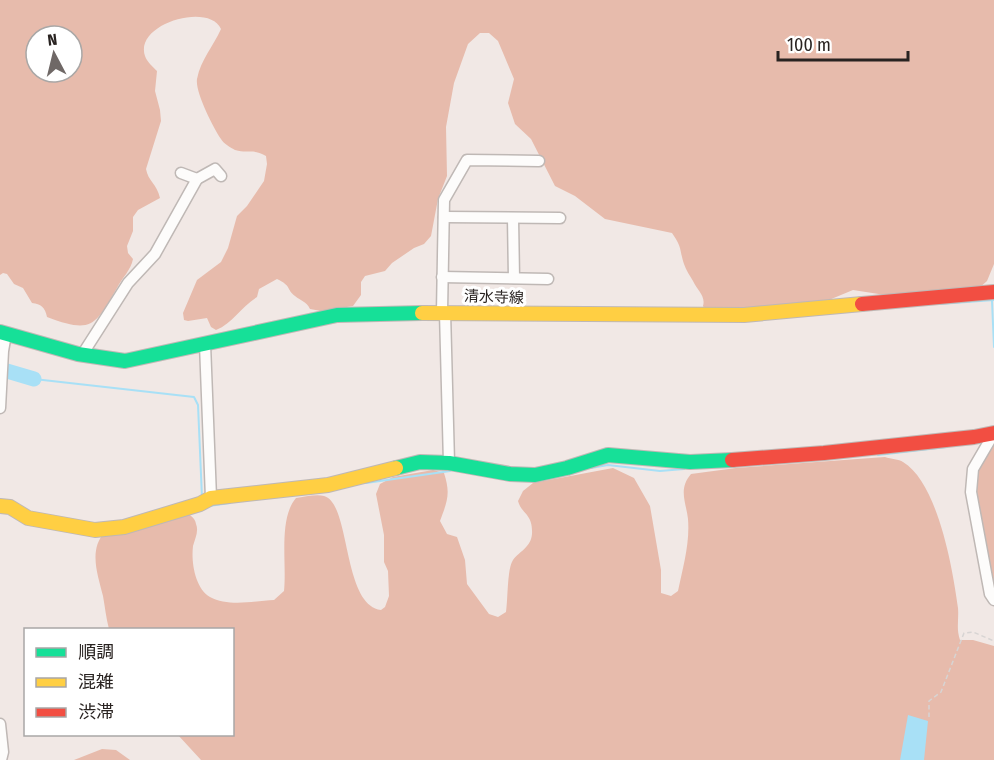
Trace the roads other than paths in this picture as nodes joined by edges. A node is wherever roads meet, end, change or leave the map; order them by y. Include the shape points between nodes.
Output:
1 (539, 161) dead end
2 (216, 168) dead end
3 (181, 174) dead end
4 (197, 179) junction
5 (444, 217) junction
6 (513, 218) junction
7 (560, 218) dead end
8 (442, 278) junction
9 (514, 278) junction
10 (548, 279) dead end
11 (994, 292) edge
12 (444, 312) junction
13 (3, 333) edge
14 (205, 344) junction
15 (82, 355) junction
16 (0, 408) edge
17 (994, 433) edge
18 (449, 463) junction
19 (211, 498) junction
20 (0, 506) edge
21 (994, 600) edge
22 (0, 724) edge
23 (1, 760) edge

1 - 5 street via 467,160 444,200
2 - 4 street
3 - 4 street
4 - 15 street via 155,254 128,283
5 - 6 street
5 - 8 street
6 - 7 street
6 - 9 street
8 - 9 street
8 - 12 street
9 - 10 street
11 - 12 street, 清水寺線 via 744,315
12 - 14 street, 清水寺線 via 337,315
12 - 18 street
13 - 15 street, 清水寺線
13 - 16 street
14 - 15 street, 清水寺線 via 125,361
14 - 19 street
17 - 18 street via 721,461 608,455 535,475
17 - 21 street via 973,469 971,492
18 - 19 street via 420,462 328,485
19 - 20 street via 124,527 95,530 28,518 10,507
22 - 23 street

